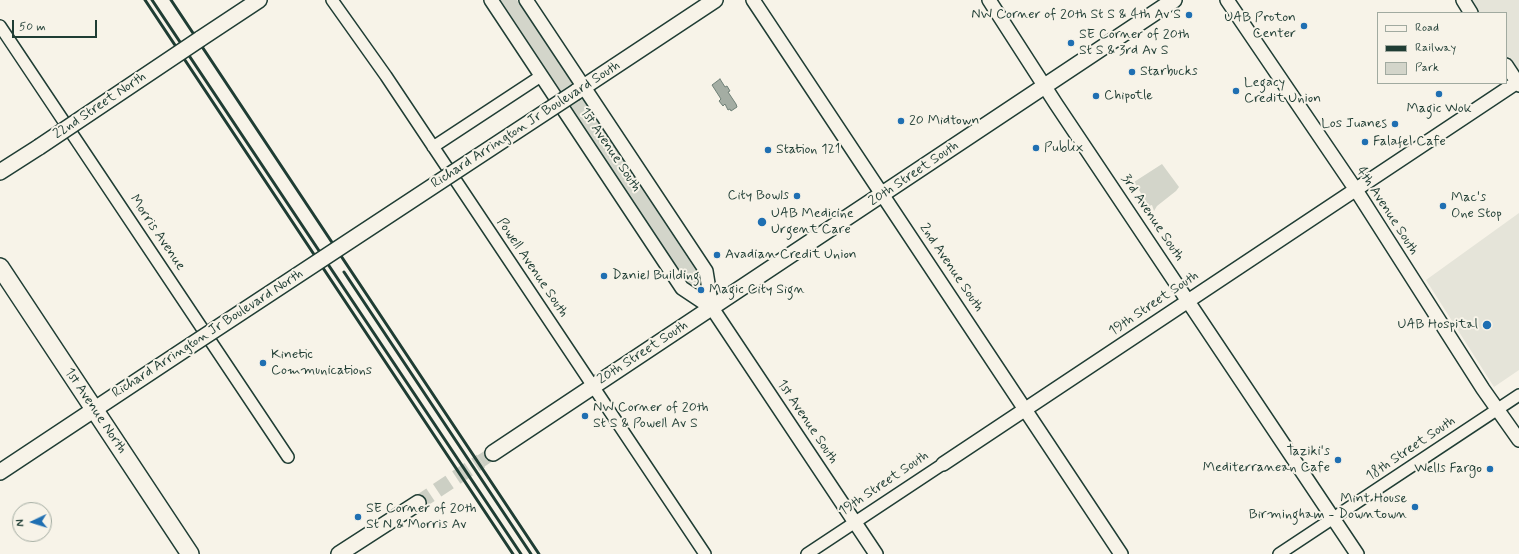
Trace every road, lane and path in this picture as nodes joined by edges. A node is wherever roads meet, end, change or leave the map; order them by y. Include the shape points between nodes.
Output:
1 (259, 0) edge
2 (332, 0) edge
3 (491, 0) edge
4 (526, 0) edge
5 (715, 0) edge
6 (753, 0) edge
7 (989, 0) edge
8 (1174, 0) edge
9 (1227, 0) edge
10 (1463, 0) edge
11 (1470, 12) edge
12 (0, 26) edge
13 (1507, 66) edge
14 (541, 76) junction
15 (1518, 83) edge
16 (1046, 86) junction
17 (580, 89) junction
18 (433, 147) junction
19 (0, 172) edge
20 (1356, 190) junction
21 (882, 195) junction
22 (336, 249) joint
23 (0, 267) edge
24 (1188, 301) junction
25 (712, 308) junction
26 (592, 386) junction
27 (1519, 395) edge
28 (94, 409) junction
29 (1025, 409) junction
30 (1498, 409) junction
31 (1519, 440) edge
32 (493, 453) tunnel mouth
33 (288, 457) dead end
34 (943, 464) joint
35 (0, 472) edge
36 (418, 502) tunnel mouth
37 (1333, 518) junction
38 (854, 522) junction
39 (347, 552) edge
40 (190, 554) edge
41 (705, 554) edge
42 (807, 554) edge
43 (876, 554) edge
44 (1121, 554) edge
45 (1279, 554) edge
46 (1357, 554) edge

1 - 19 main road, 22nd Street North, bridge
2 - 18 street, Powell Avenue South
3 - 14 street, 1st Avenue South
4 - 17 street, 1st Avenue South
5 - 17 main road, Richard Arrington Jr Boulevard South
6 - 21 street, 2nd Avenue South
7 - 16 street, 3rd Avenue South
8 - 16 main road, 20th Street South
9 - 20 street, 4th Avenue South
10 - 11 street
12 - 33 street, Morris Avenue
13 - 15 street
14 - 18 street
14 - 25 street, 1st Avenue South via 682,288
15 - 20 street, 19th Street South
16 - 21 main road, 20th Street South
16 - 24 street, 3rd Avenue South
17 - 22 main road, Richard Arrington Jr Boulevard South, bridge
17 - 25 street, 1st Avenue South via 706,271
18 - 26 street, Powell Avenue South
20 - 24 street, 19th Street South
20 - 30 street, 4th Avenue South
21 - 25 main road, 20th Street South
21 - 29 street, 2nd Avenue South
22 - 28 main road, Richard Arrington Jr Boulevard North, bridge
23 - 28 main road, 1st Avenue North
24 - 29 street, 19th Street South
24 - 37 street, 3rd Avenue South
25 - 26 main road, 20th Street South
25 - 38 street, 1st Avenue South
26 - 32 main road, 20th Street South
26 - 41 street, Powell Avenue South
27 - 30 street, 18th Street South
28 - 35 main road, Richard Arrington Jr Boulevard North
28 - 40 main road, 1st Avenue North
29 - 34 street, 19th Street South
29 - 44 street, 2nd Avenue South
30 - 31 street, 4th Avenue South
30 - 37 street, 18th Street South
34 - 38 street, 19th Street South
36 - 39 main road
37 - 45 street, 18th Street South
37 - 46 street, 3rd Avenue South
38 - 42 street, 19th Street South
38 - 43 street, 1st Avenue South

